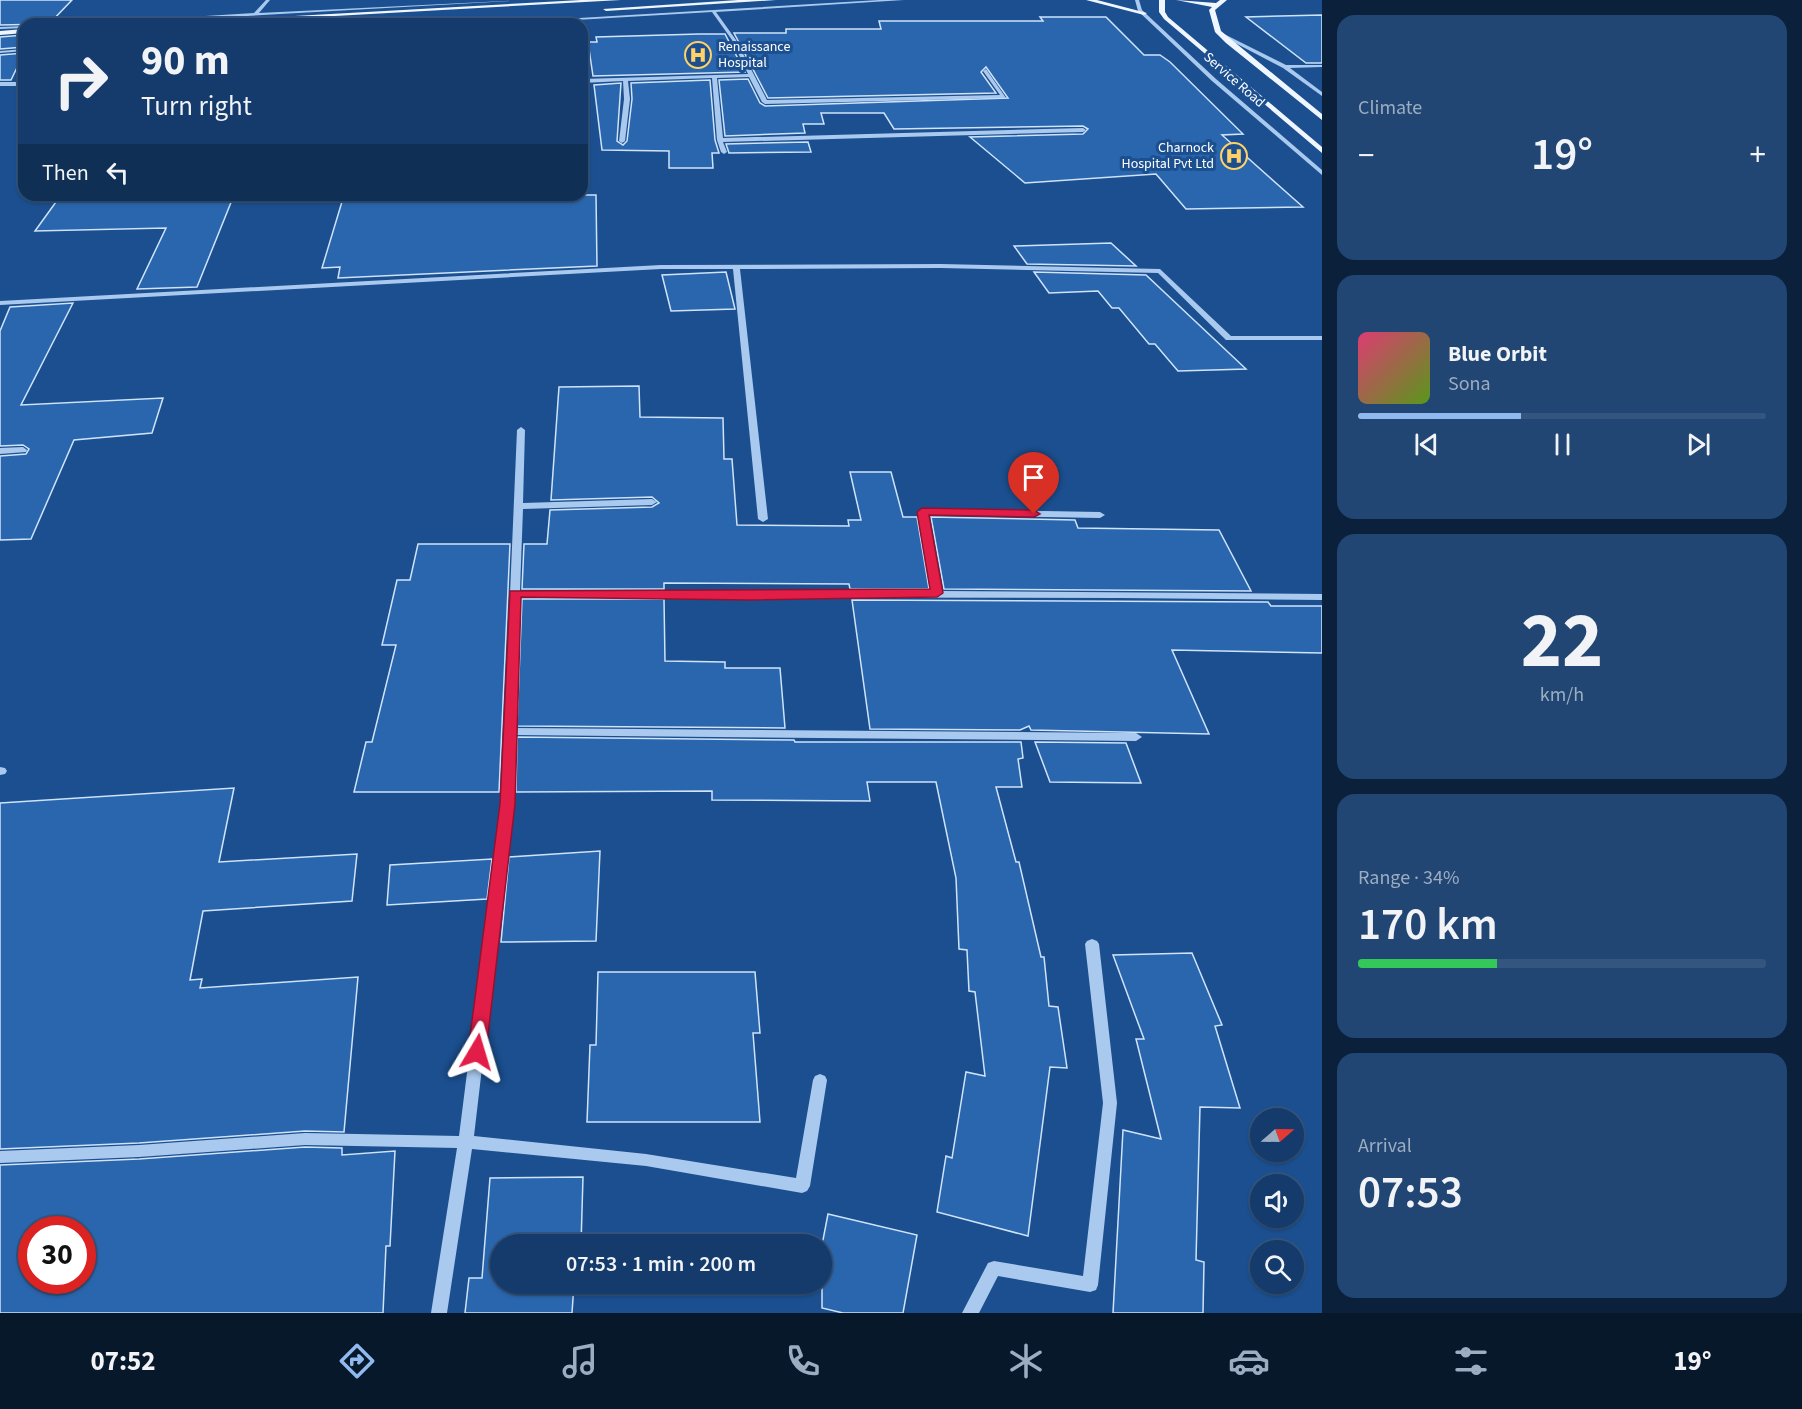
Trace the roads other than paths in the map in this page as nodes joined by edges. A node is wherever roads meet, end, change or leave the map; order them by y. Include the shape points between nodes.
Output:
1 (268, 0) edge
2 (525, 0) edge
3 (618, 0) edge
4 (773, 0) edge
5 (902, 0) edge
6 (1089, 0) edge
7 (1137, 0) edge
8 (1162, 0) edge
9 (1179, 0) edge
10 (1224, 0) edge
11 (500, 1) edge
12 (1215, 5) junction
13 (713, 11) junction
14 (1144, 13) junction
15 (256, 14) junction
16 (185, 18) edge
17 (268, 18) edge
18 (511, 18) edge
19 (533, 18) edge
20 (0, 28) edge
21 (18, 29) edge
22 (18, 30) edge
23 (1218, 32) junction
24 (0, 33) edge
25 (18, 41) edge
26 (8, 42) dead end
27 (18, 50) edge
28 (0, 52) edge
29 (1322, 66) edge
30 (1285, 67) junction
31 (986, 71) dead end
32 (751, 75) junction
33 (714, 77) junction
34 (625, 80) junction
35 (588, 81) edge
36 (0, 84) edge
37 (18, 84) edge
38 (1322, 94) edge
39 (1322, 118) edge
40 (1083, 130) dead end
41 (720, 140) junction
42 (622, 141) dead end
43 (1322, 151) edge
44 (724, 152) dead end
45 (1322, 173) edge
46 (736, 268) junction
47 (0, 303) edge
48 (1322, 338) edge
49 (521, 430) dead end
50 (23, 450) dead end
51 (0, 451) edge
52 (652, 502) dead end
53 (520, 506) junction
54 (1100, 515) dead end
55 (763, 519) dead end
56 (937, 593) junction
57 (515, 594) junction
58 (1322, 597) edge
59 (510, 731) junction
60 (1136, 737) dead end
61 (1092, 944) dead end
62 (820, 1080) dead end
63 (466, 1142) junction
64 (0, 1157) edge
65 (439, 1313) edge
66 (970, 1313) edge

1 - 15 street
2 - 11 street
3 - 17 main road
4 - 18 main road
5 - 13 street
6 - 14 main road
7 - 14 street, Service Road
8 - 43 main road via 1166,18
9 - 12 main road
10 - 12 main road
11 - 15 street
12 - 23 main road via 1212,16
13 - 19 street
13 - 32 street via 734,39
14 - 45 street, Service Road via 1214,80
15 - 16 street
20 - 21 street
22 - 24 main road
23 - 30 street, Service Road
23 - 39 main road
25 - 26 main road
27 - 28 street
29 - 30 street
30 - 38 street, Service Road
31 - 32 street via 1004,97 765,102
32 - 33 street
33 - 34 street
33 - 41 street
34 - 35 street
34 - 42 street
36 - 37 street
40 - 41 street
41 - 44 street
46 - 47 street via 661,267
46 - 48 street via 942,266 1160,271 1229,338
46 - 55 street
49 - 53 street
50 - 51 street
52 - 53 street
53 - 57 street
54 - 56 street via 922,512
56 - 57 street
56 - 58 street
57 - 59 street
59 - 60 street
59 - 63 street via 507,804
61 - 66 street via 1110,1103 1090,1285 994,1268
62 - 63 street via 802,1186 646,1160
63 - 64 street via 305,1139
63 - 65 street

